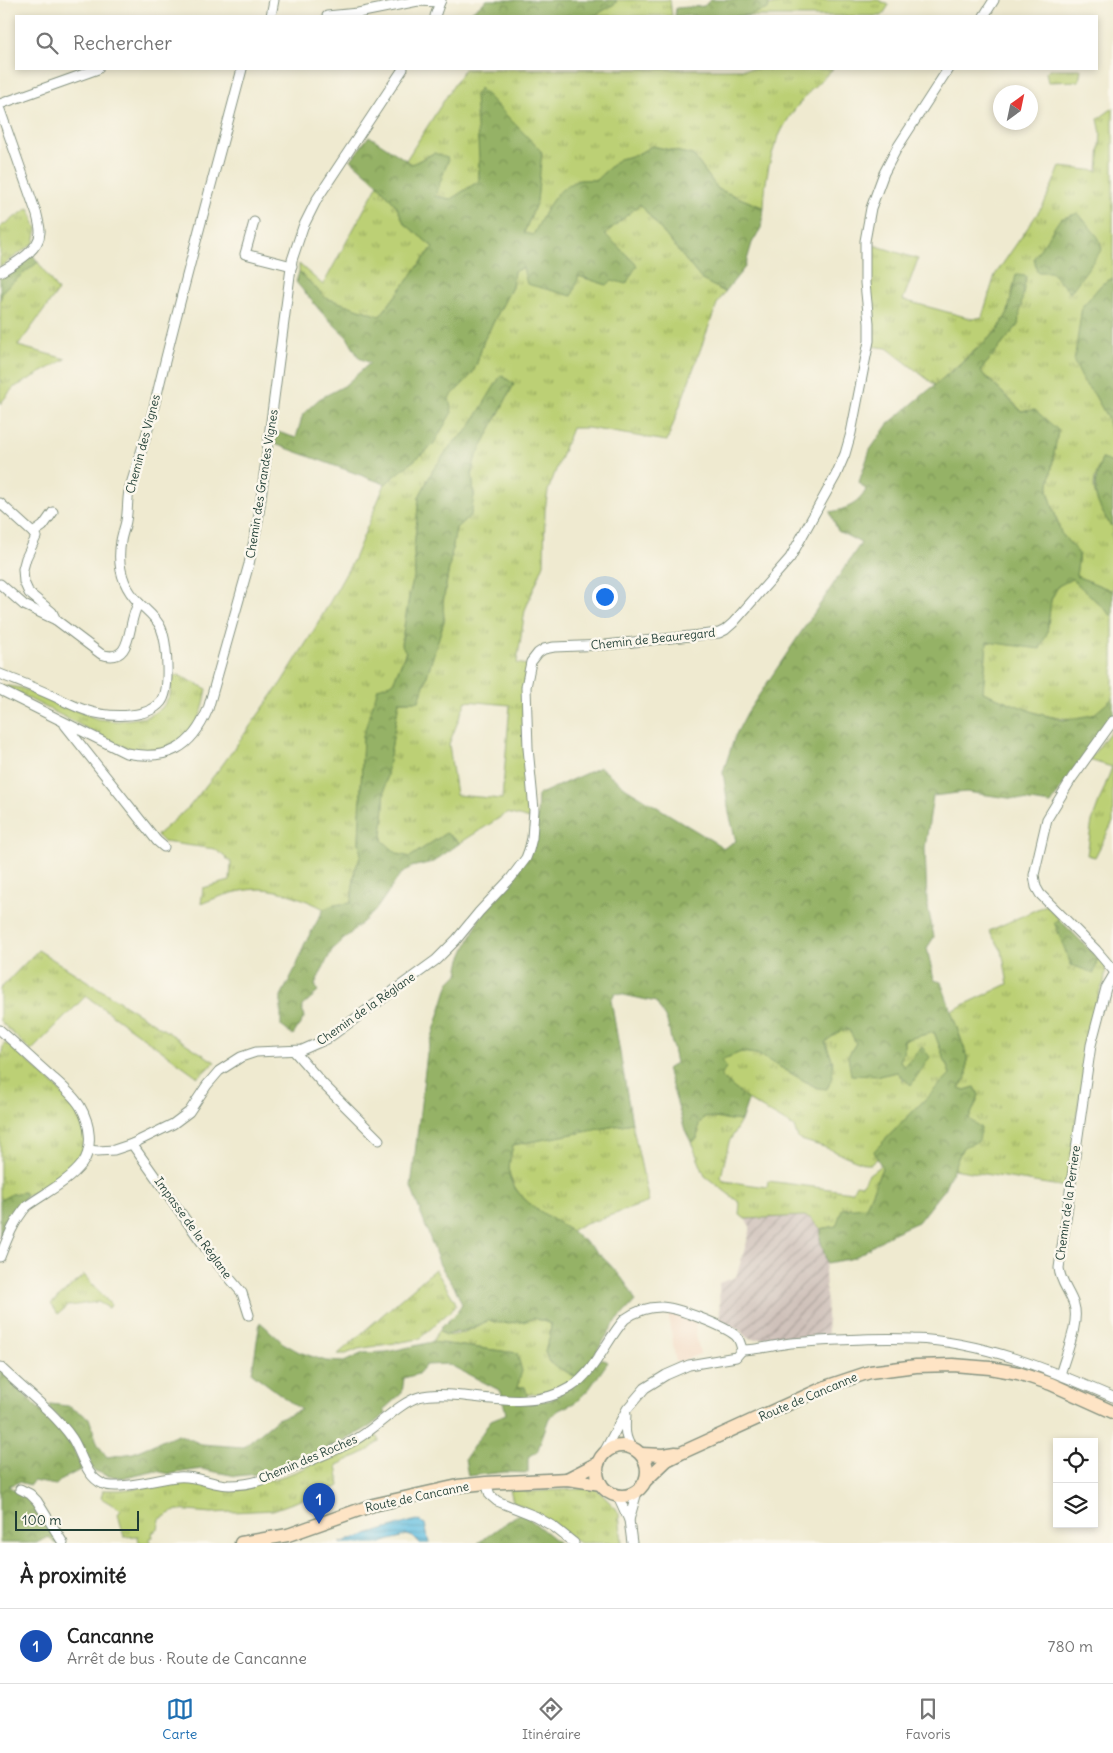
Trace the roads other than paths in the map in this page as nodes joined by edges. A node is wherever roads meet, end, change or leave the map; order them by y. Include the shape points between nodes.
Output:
1 (274, 0) edge
2 (994, 0) edge
3 (440, 1) edge
4 (271, 15) edge
5 (337, 15) edge
6 (435, 15) edge
7 (985, 15) edge
8 (95, 70) edge
9 (242, 70) edge
10 (401, 70) edge
11 (947, 70) edge
12 (0, 104) edge
13 (0, 110) edge
14 (254, 222) dead end
15 (292, 266) junction
16 (0, 272) edge
17 (0, 503) edge
18 (53, 512) dead end
19 (33, 532) junction
20 (0, 584) edge
21 (139, 603) junction
22 (56, 620) junction
23 (0, 674) edge
24 (0, 690) edge
25 (1113, 721) edge
26 (63, 723) junction
27 (534, 810) joint
28 (164, 848) dead end
29 (1113, 970) edge
30 (1113, 976) edge
31 (0, 1030) edge
32 (294, 1052) junction
33 (379, 1140) dead end
34 (132, 1144) junction
35 (88, 1150) junction
36 (0, 1257) edge
37 (249, 1315) dead end
38 (742, 1350) junction
39 (0, 1367) edge
40 (1060, 1375) junction
41 (1113, 1397) edge
42 (627, 1409) junction
43 (1113, 1412) edge
44 (636, 1451) junction
45 (680, 1453) junction
46 (601, 1459) junction
47 (567, 1479) junction
48 (646, 1480) junction
49 (486, 1482) junction
50 (601, 1484) junction
51 (20, 1489) dead end
52 (637, 1492) junction
53 (618, 1496) junction
54 (629, 1520) junction
55 (63, 1543) edge
56 (241, 1543) edge
57 (574, 1543) edge
58 (632, 1543) edge

1 - 4 street
2 - 7 street
3 - 5 street
3 - 6 street
8 - 12 street
9 - 21 street, Chemin des Vignes via 129,492 120,547 121,572 127,589
10 - 15 street, Chemin des Grandes Vignes via 318,199 303,227
11 - 27 street, Chemin de Beauregard via 897,148 871,208 865,241 869,340 851,433 836,475 797,546 725,630 605,645 554,647 535,656 528,671 525,706
13 - 16 street via 40,232 34,247
14 - 15 street via 245,254
15 - 26 street, Chemin des Grandes Vignes via 257,529 203,723 189,741 169,753 143,756 126,753
17 - 19 street
18 - 19 street via 43,526
19 - 22 street via 36,537 26,558 24,582 32,597 52,612
20 - 22 street via 24,605
21 - 22 street via 133,613 126,647 118,655 101,654
21 - 23 street, Chemin des Vignes via 156,620 164,643 167,686 161,702 154,708 129,715 88,711
24 - 26 street, Chemin des Grandes Vignes
25 - 29 street via 1046,819 1034,875 1040,894
26 - 28 street
27 - 32 street, Chemin de la Réglane via 532,838 526,858 446,951 327,1039
30 - 40 street, Chemin de la Perriere via 1106,988 1091,1045 1059,1268 1076,1314 1075,1328
31 - 35 street via 80,1106 88,1128
32 - 33 street
32 - 34 street, Chemin de la Réglane via 256,1052 240,1057 213,1077 182,1118
34 - 35 street, Chemin de la Réglane via 114,1150
34 - 37 street, Impasse de la Réglane via 212,1257 242,1293
35 - 36 street via 82,1164 67,1179 22,1211
38 - 39 street, Chemin des Roches via 734,1334 682,1310 645,1309 625,1319 583,1376 561,1392 516,1401 452,1395 419,1397 354,1441 268,1479 239,1485 212,1483 186,1476 119,1486 103,1484 90,1473 67,1431
38 - 40 street via 790,1343 928,1340 981,1349
38 - 42 street via 734,1358 689,1365 666,1375 645,1388
40 - 41 street
42 - 44 street via 626,1441
42 - 46 street
43 - 45 main road, Route de Cancanne via 1018,1373 953,1365 916,1366 870,1372 828,1386
44 - 45 main road, Route de Cancanne via 663,1455
44 - 46 main road via 622,1446 612,1448
44 - 48 main road via 646,1462
45 - 48 main road, Route de Cancanne
46 - 47 main road, Route de Cancanne
46 - 50 main road via 597,1470
47 - 49 main road, Route de Cancanne
47 - 50 main road, Route de Cancanne
48 - 52 main road
49 - 56 main road, Route de Cancanne via 372,1504 288,1535
49 - 57 street via 490,1495 497,1501 535,1516
50 - 53 main road
51 - 55 street via 36,1501
52 - 53 main road
52 - 54 street
53 - 54 street
54 - 58 street

